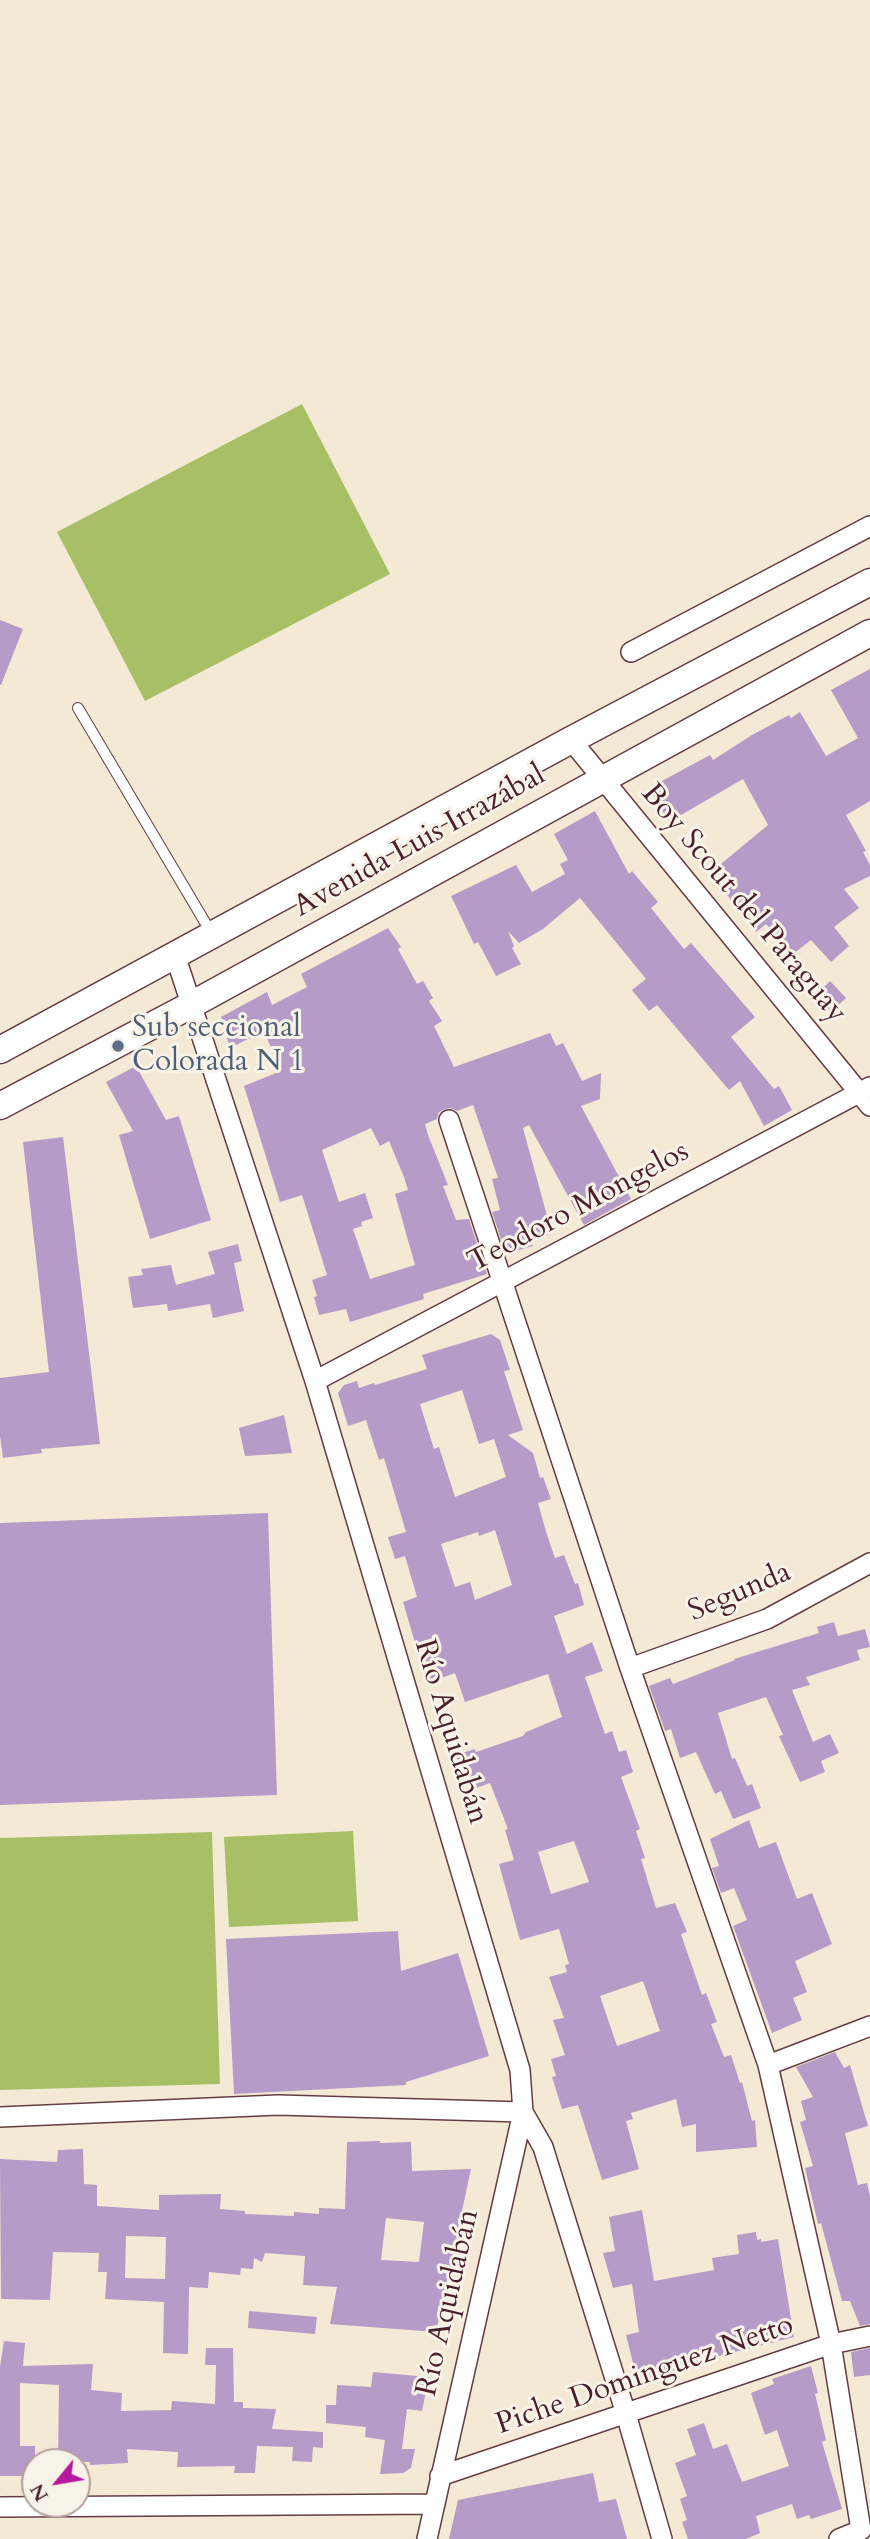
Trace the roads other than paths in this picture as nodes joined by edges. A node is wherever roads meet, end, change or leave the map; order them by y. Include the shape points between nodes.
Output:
1 (870, 526) edge
2 (870, 582) edge
3 (870, 634) edge
4 (631, 652) dead end
5 (79, 708) dead end
6 (571, 740) junction
7 (602, 780) junction
8 (212, 935) junction
9 (175, 955) junction
10 (191, 1005) junction
11 (0, 1050) edge
12 (866, 1095) edge
13 (0, 1107) edge
14 (449, 1120) dead end
15 (503, 1282) junction
16 (315, 1381) junction
17 (870, 1563) edge
18 (630, 1668) junction
19 (870, 2026) edge
20 (768, 2065) junction
21 (523, 2112) junction
22 (0, 2117) edge
23 (870, 2336) edge
24 (831, 2344) junction
25 (626, 2414) junction
26 (440, 2476) junction
27 (435, 2504) junction
28 (0, 2507) edge
29 (865, 2528) edge
30 (427, 2539) edge
31 (662, 2539) edge
32 (839, 2539) edge

1 - 4 street
2 - 6 main road, Avenida Luis Irrazábal
3 - 7 main road, Avenida Luis Irrazábal
5 - 8 lane
6 - 7 street, Boy Scout del Paraguay
6 - 8 main road, Avenida Luis Irrazábal
7 - 10 main road, Avenida Luis Irrazábal
7 - 12 street, Boy Scout del Paraguay
8 - 9 main road, Avenida Luis Irrazábal
9 - 10 street, Río Aquidabán
9 - 11 main road, Avenida Luis Irrazábal
10 - 13 main road, Avenida Luis Irrazábal
10 - 16 street, Río Aquidabán
12 - 15 street, Teodoro Mongelos
14 - 15 street
15 - 16 street, Teodoro Mongelos
15 - 18 street
16 - 21 street, Río Aquidabán via 520,2070
17 - 18 street, Segunda via 767,1619
18 - 20 street
19 - 20 street
20 - 24 street
21 - 22 street via 278,2105
21 - 25 street via 543,2147
21 - 26 street, Río Aquidabán
23 - 24 street, Piche Dominguez Netto
24 - 25 street, Piche Dominguez Netto
24 - 29 street
25 - 26 street, Piche Dominguez Netto
25 - 31 street
26 - 27 street, Río Aquidabán
27 - 28 street
27 - 30 street, Río Aquidabán
29 - 32 street

